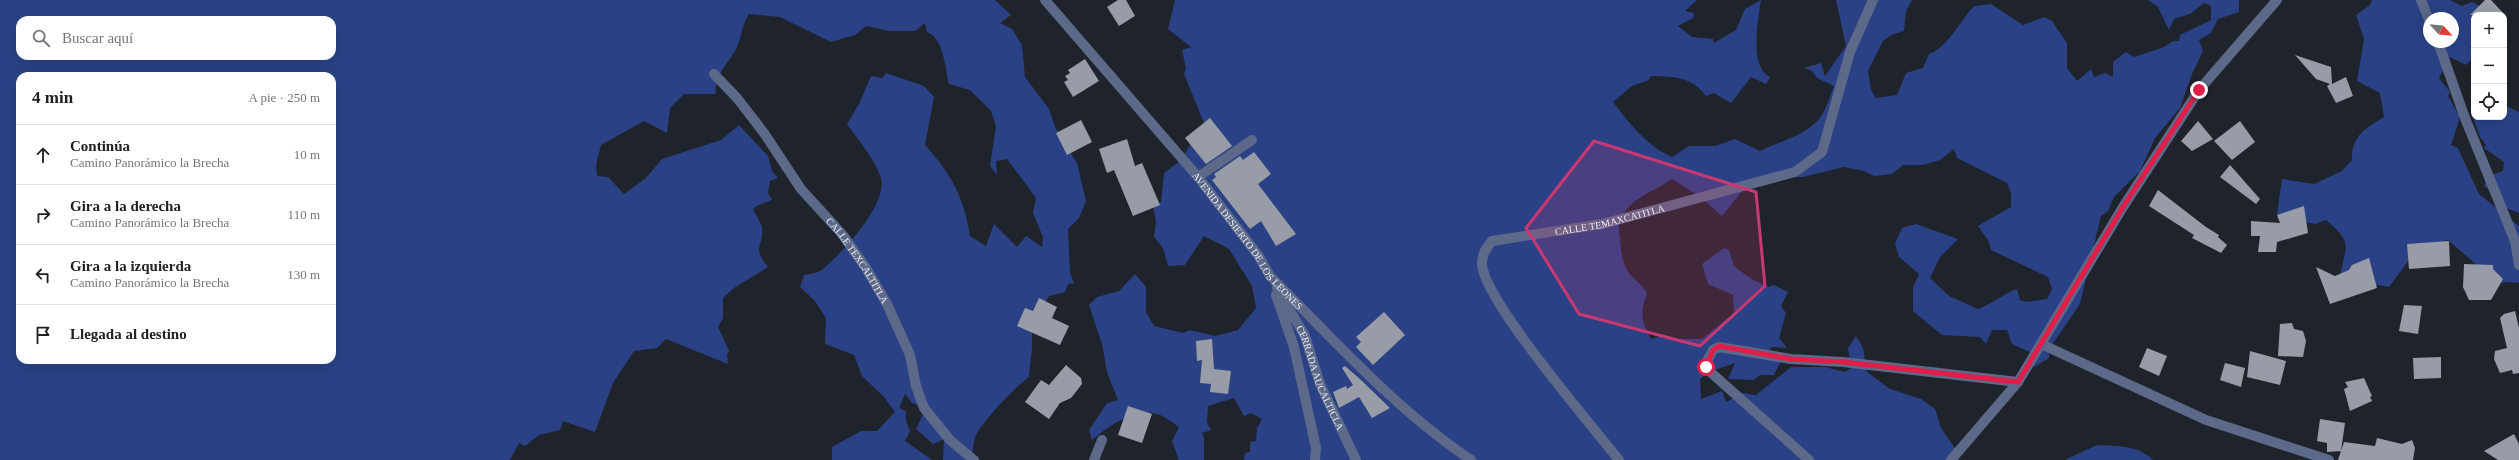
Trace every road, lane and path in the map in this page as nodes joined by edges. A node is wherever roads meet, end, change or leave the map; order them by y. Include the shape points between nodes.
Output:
1 (1045, 0) edge
2 (1873, 0) edge
3 (2277, 0) edge
4 (2420, 0) edge
5 (2425, 12) edge
6 (2440, 48) edge
7 (714, 74) dead end
8 (1252, 140) dead end
9 (1198, 177) junction
10 (2519, 265) edge
11 (1270, 276) junction
12 (2041, 344) junction
13 (2018, 382) junction
14 (1102, 440) dead end
15 (974, 460) edge
16 (1094, 460) edge
17 (1315, 460) edge
18 (1356, 460) edge
19 (1470, 460) edge
20 (1619, 460) edge
21 (1809, 460) edge
22 (1951, 460) edge
23 (2329, 460) edge

1 - 9 street, AVENIDA DESIERTO DE LOS LEONES
2 - 20 street, CALLE TEMAXCATITLA via 1850,52 1822,152 1795,172 1602,224 1492,241 1485,250 1482,264 1490,287 1522,339
3 - 12 street via 2199,90 2123,207
4 - 5 street
6 - 10 street via 2465,118 2515,241
7 - 15 street, CALLE TEXCALTITLA via 737,98 801,189 842,234 866,268 887,304 910,355 916,386 924,408 950,440
8 - 9 street
9 - 11 street, AVENIDA DESIERTO DE LOS LEONES via 1258,255
11 - 17 street via 1294,348 1316,448
11 - 18 street, CERRADA AUCALTICLA via 1305,336 1320,384
11 - 19 street, AVENIDA DESIERTO DE LOS LEONES via 1394,400 1426,429
12 - 13 street
12 - 23 street via 2206,420
13 - 21 street via 1843,362 1791,359 1719,346 1713,350 1706,363 1707,369
13 - 22 street
14 - 16 street

